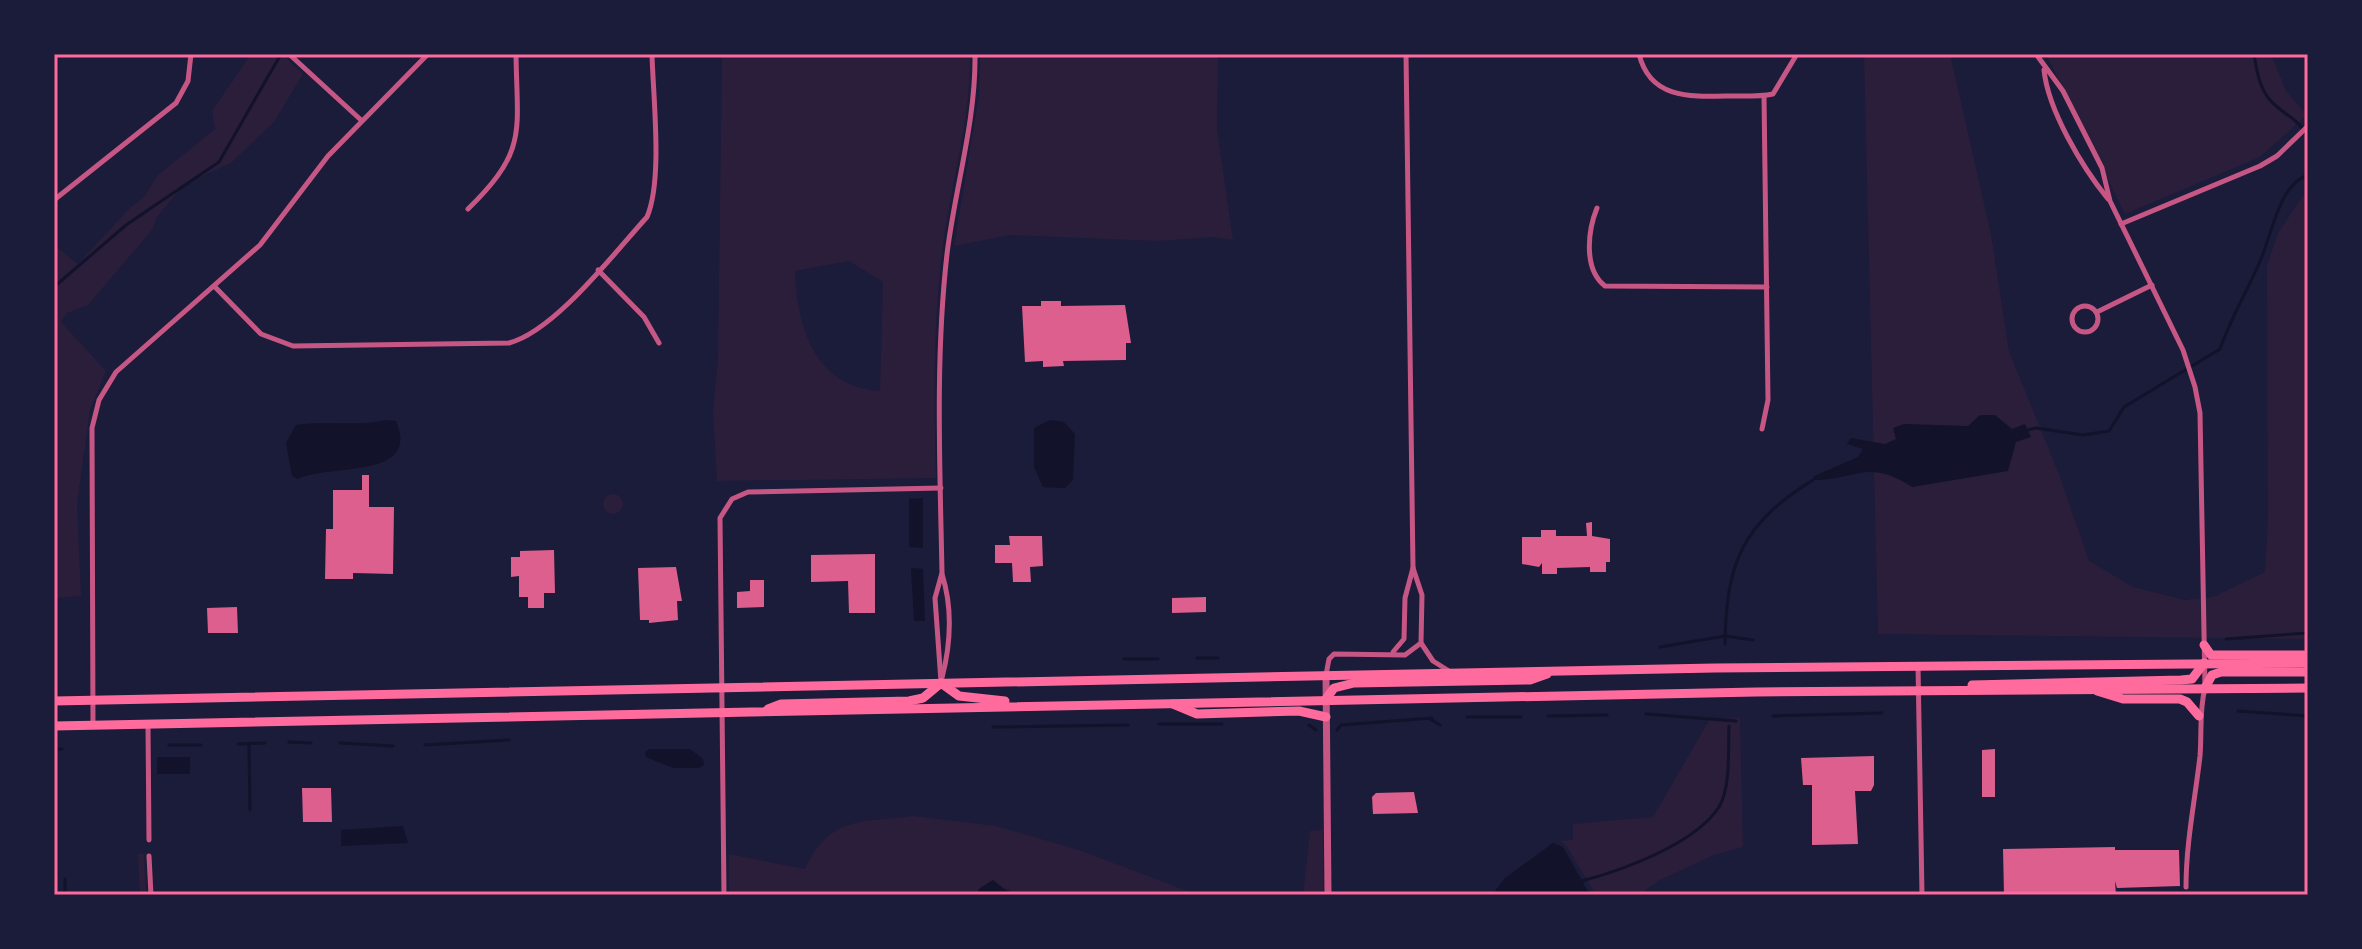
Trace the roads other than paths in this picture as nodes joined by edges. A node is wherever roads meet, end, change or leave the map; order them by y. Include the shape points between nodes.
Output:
1 (191, 54) edge
2 (289, 54) edge
3 (428, 54) edge
4 (516, 54) edge
5 (652, 54) edge
6 (975, 54) edge
7 (1406, 54) edge
8 (1639, 54) edge
9 (1797, 54) edge
10 (2036, 54) edge
11 (2044, 69) junction
12 (1764, 96) junction
13 (361, 120) junction
14 (2308, 126) edge
15 (55, 195) edge
16 (2110, 201) junction
17 (1597, 208) dead end
18 (468, 209) dead end
19 (2121, 224) junction
20 (598, 270) junction
21 (2152, 285) junction
22 (215, 287) junction
23 (1767, 287) junction
24 (2097, 312) junction
25 (659, 343) dead end
26 (1762, 429) dead end
27 (941, 488) junction
28 (1413, 568) junction
29 (942, 573) junction
30 (1421, 643) junction
31 (2204, 645) junction
32 (1392, 653) junction
33 (2308, 655) edge
34 (2204, 663) junction
35 (2308, 663) edge
36 (1918, 665) junction
37 (1555, 671) junction
38 (2308, 672) edge
39 (1454, 673) junction
40 (1326, 675) junction
41 (941, 683) junction
42 (2307, 687) edge
43 (721, 688) junction
44 (2087, 688) junction
45 (2205, 688) junction
46 (1920, 689) junction
47 (1949, 689) junction
48 (1326, 699) junction
49 (93, 700) junction
50 (54, 701) edge
51 (1146, 703) junction
52 (1170, 703) junction
53 (762, 712) junction
54 (722, 713) junction
55 (2199, 716) junction
56 (1326, 717) junction
57 (147, 724) junction
58 (93, 725) junction
59 (54, 726) edge
60 (149, 840) dead end
61 (149, 856) dead end
62 (2186, 887) dead end
63 (151, 895) edge
64 (724, 895) edge
65 (1328, 895) edge
66 (1922, 895) edge

1 - 15 street via 188,81 176,103
2 - 13 street
3 - 13 street
4 - 18 street via 515,145 503,172
5 - 20 street via 651,206
6 - 27 street via 974,95 945,278
7 - 28 street
8 - 12 street via 1653,81 1672,94
9 - 12 street via 1773,94
10 - 11 street
11 - 16 street via 2063,91 2102,168
11 - 16 street via 2050,100 2087,173
12 - 23 street
13 - 22 street via 260,245
14 - 19 street via 2260,166
16 - 19 street
17 - 23 street via 1590,232 1591,267 1605,286
19 - 21 street
20 - 22 street via 544,325 509,343 281,344 261,334
20 - 25 street via 644,317
21 - 24 street
21 - 31 street via 2186,357 2200,413
22 - 49 street via 116,372 94,412
23 - 26 street via 1768,400
24 - 24 street via 2079,308 2073,323 2080,331 2091,330
27 - 29 street
27 - 43 street via 748,492 732,499 720,518
28 - 30 street via 1422,595
28 - 32 street via 1405,598 1404,639
29 - 41 street via 935,598
29 - 41 street via 950,614
30 - 32 street via 1412,653
30 - 39 street via 1433,661
31 - 33 main road via 2211,655
31 - 34 street
32 - 40 street via 1334,654
34 - 35 main road
34 - 36 main road
34 - 45 street
34 - 47 main road via 2192,679 1986,682
36 - 37 main road
36 - 46 street
37 - 39 main road
37 - 48 main road via 1530,680 1354,683 1334,688
38 - 45 main road via 2221,672 2212,675
39 - 40 main road
40 - 41 main road
40 - 48 street
41 - 43 main road
41 - 51 main road via 975,700
41 - 53 main road via 923,698 909,701 781,704
42 - 45 main road
43 - 49 main road
43 - 54 street
44 - 45 main road
44 - 47 main road
44 - 55 main road via 2123,699 2180,699
45 - 55 street
46 - 47 main road
46 - 48 main road
46 - 66 street
48 - 52 main road
48 - 56 street
49 - 50 main road
49 - 58 street
51 - 52 main road
51 - 53 main road
52 - 56 main road via 1197,714 1299,711
53 - 54 main road
54 - 57 main road
54 - 64 street
55 - 62 street
56 - 65 street
57 - 58 main road
57 - 60 street
58 - 59 main road
61 - 63 street

